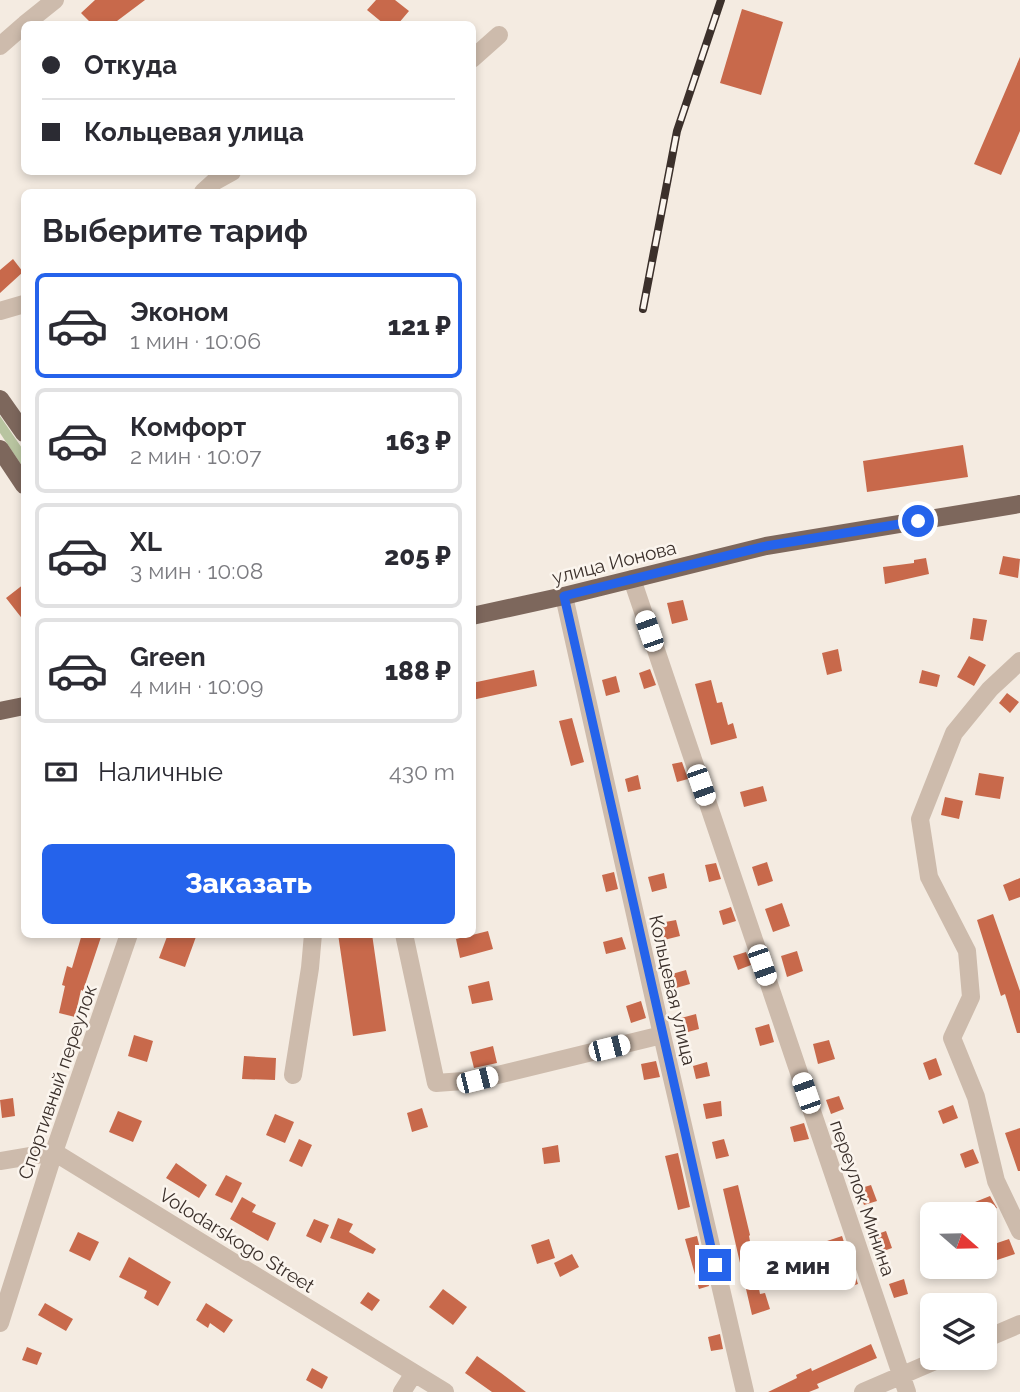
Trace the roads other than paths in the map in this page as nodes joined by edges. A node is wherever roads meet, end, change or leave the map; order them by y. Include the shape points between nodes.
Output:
1 (54, 0) edge
2 (30, 21) edge
3 (21, 28) edge
4 (499, 35) dead end
5 (0, 46) edge
6 (476, 55) edge
7 (227, 175) edge
8 (209, 187) edge
9 (21, 305) edge
10 (0, 311) edge
11 (0, 399) edge
12 (21, 429) edge
13 (0, 449) edge
14 (21, 480) edge
15 (1020, 504) edge
16 (632, 579) junction
17 (564, 596) junction
18 (476, 615) edge
19 (1020, 661) edge
20 (21, 707) edge
21 (0, 711) edge
22 (128, 938) edge
23 (313, 938) edge
24 (405, 938) edge
25 (662, 1035) junction
26 (293, 1075) dead end
27 (54, 1152) junction
28 (0, 1161) edge
29 (1020, 1231) edge
30 (0, 1323) edge
31 (1020, 1324) edge
32 (997, 1334) edge
33 (924, 1370) edge
34 (414, 1373) junction
35 (904, 1384) edge
36 (402, 1392) edge
37 (444, 1392) edge
38 (745, 1392) edge
39 (863, 1392) edge

1 - 2 street
3 - 5 street
4 - 6 street
7 - 8 street
9 - 10 street
11 - 12 main road
13 - 14 main road
15 - 16 main road, улица Ионова via 766,546
16 - 17 main road, улица Ионова
16 - 35 street, переулок Минина
17 - 18 main road, улица Ионова
17 - 25 street, Кольцевая улица
19 - 29 street via 954,733 920,818 929,877 967,951 971,997 952,1038 976,1097 996,1181
20 - 21 main road
22 - 27 street, Спортивный переулок
23 - 26 street
24 - 25 street via 436,1083 477,1080
25 - 38 street, Кольцевая улица
27 - 28 street
27 - 30 street, Спортивный переулок
27 - 34 street, Volodarskogo Street
31 - 32 street
33 - 35 street
34 - 36 street
34 - 37 street, Volodarskogo Street
35 - 39 street

